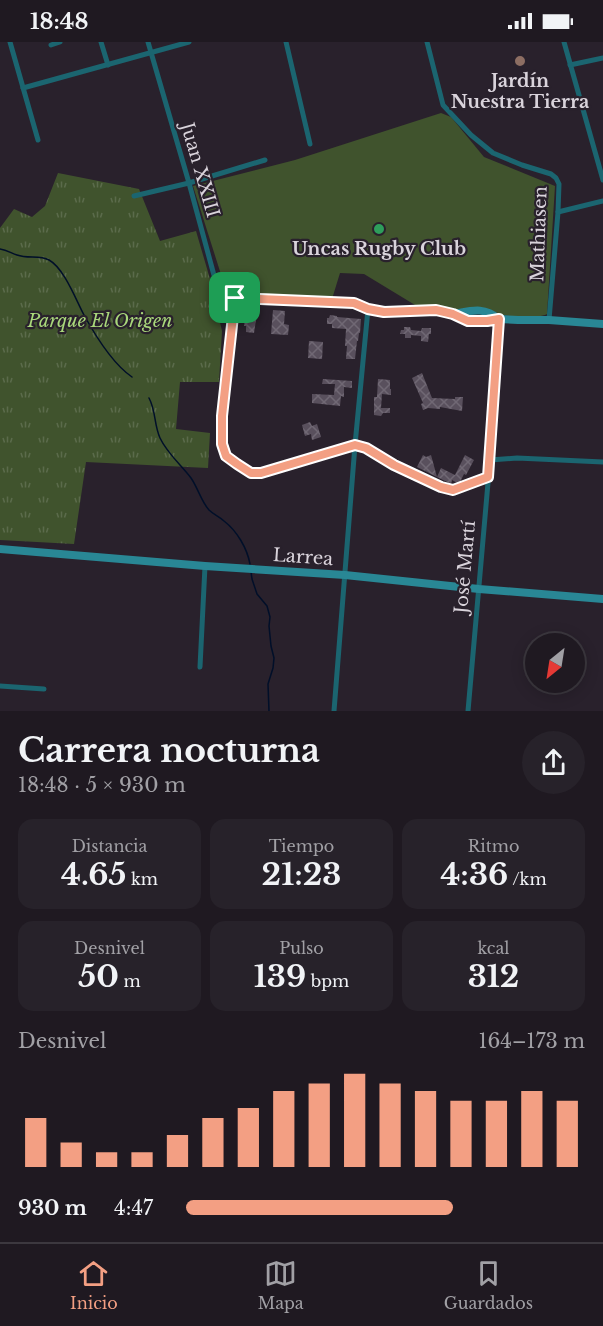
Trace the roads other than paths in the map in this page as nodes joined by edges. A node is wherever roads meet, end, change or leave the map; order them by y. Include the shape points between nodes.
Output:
1 (10, 42) edge
2 (60, 42) edge
3 (101, 42) edge
4 (148, 42) edge
5 (189, 42) edge
6 (286, 42) edge
7 (427, 42) edge
8 (564, 42) edge
9 (51, 45) dead end
10 (151, 53) junction
11 (603, 58) edge
12 (108, 65) junction
13 (570, 65) junction
14 (23, 88) junction
15 (38, 140) dead end
16 (310, 144) dead end
17 (265, 160) dead end
18 (603, 180) edge
19 (189, 183) junction
20 (134, 196) dead end
21 (603, 201) edge
22 (558, 212) junction
23 (235, 298) junction
24 (368, 309) junction
25 (499, 319) junction
26 (549, 320) junction
27 (603, 324) edge
28 (355, 445) junction
29 (490, 460) junction
30 (603, 462) edge
31 (488, 477) junction
32 (0, 549) edge
33 (205, 566) junction
34 (345, 575) junction
35 (479, 589) junction
36 (603, 599) edge
37 (201, 667) dead end
38 (0, 686) edge
39 (44, 689) dead end
40 (334, 711) edge
41 (468, 711) edge

1 - 14 street
2 - 9 street
3 - 12 street
4 - 10 street, Juan XXIII
5 - 10 street
6 - 16 street
7 - 22 street, Mathiasen via 443,105 493,153 556,178
8 - 13 street
10 - 12 street
10 - 19 street, Juan XXIII
11 - 13 street
12 - 14 street
13 - 18 street
14 - 15 street
17 - 19 street
19 - 20 street
19 - 23 street, Juan XXIII via 216,284
21 - 22 street
22 - 26 street, Mathiasen
23 - 24 street via 354,303
23 - 28 street via 222,416 226,456 251,473 261,473
24 - 25 street via 453,314 478,310
24 - 28 street
25 - 26 street
25 - 29 street, José Martí
26 - 27 street
28 - 31 street via 453,490
28 - 34 street
29 - 30 street
29 - 31 street, José Martí
31 - 35 street, José Martí
32 - 33 street, Larrea
33 - 34 street, Larrea
33 - 37 street
34 - 35 street, Larrea
34 - 40 street
35 - 36 street, Larrea
35 - 41 street, José Martí
38 - 39 street

